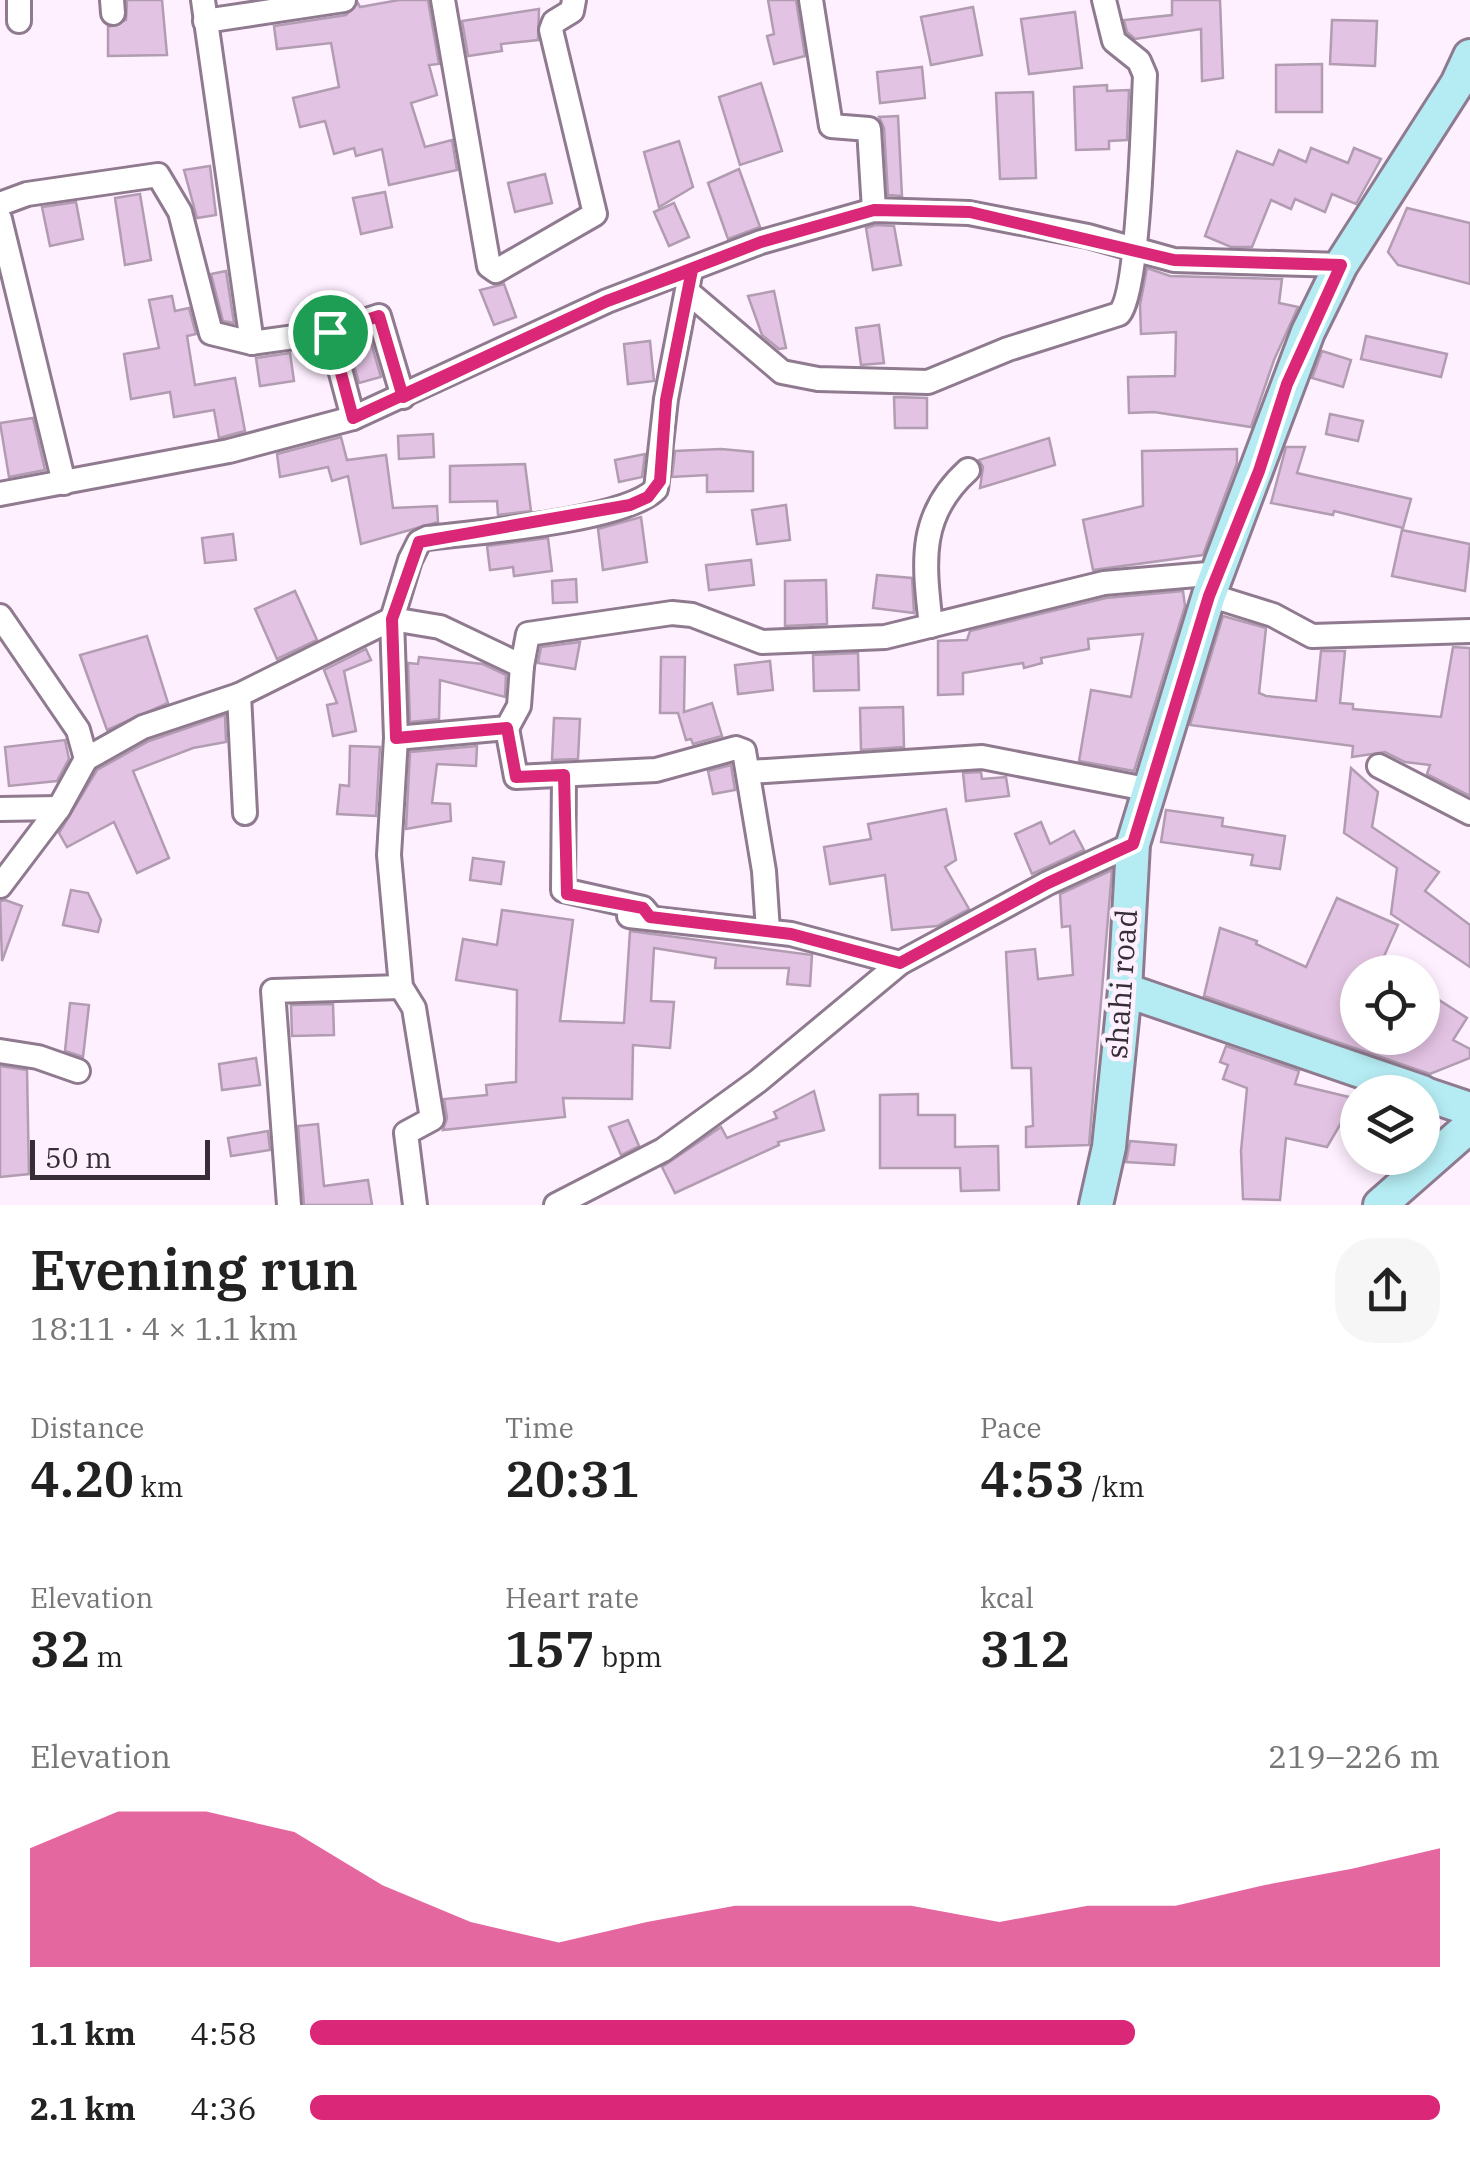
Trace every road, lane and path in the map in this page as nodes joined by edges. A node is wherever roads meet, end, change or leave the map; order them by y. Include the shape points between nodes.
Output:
1 (344, 0) edge
2 (442, 0) edge
3 (574, 0) edge
4 (811, 0) edge
5 (1104, 0) edge
6 (204, 10) edge
7 (1466, 75) edge
8 (0, 204) edge
9 (874, 210) junction
10 (0, 218) edge
11 (1134, 251) junction
12 (1341, 265) junction
13 (690, 281) junction
14 (330, 332) junction
15 (252, 342) junction
16 (403, 397) junction
17 (353, 418) junction
18 (968, 470) dead end
19 (64, 482) junction
20 (0, 494) edge
21 (1214, 584) junction
22 (0, 616) edge
23 (392, 619) junction
24 (932, 626) junction
25 (1470, 631) edge
26 (522, 666) junction
27 (240, 695) junction
28 (507, 728) junction
29 (396, 738) junction
30 (86, 758) junction
31 (1378, 766) dead end
32 (749, 772) junction
33 (564, 775) junction
34 (1151, 790) junction
35 (0, 808) edge
36 (59, 808) junction
37 (245, 813) dead end
38 (1470, 813) edge
39 (1133, 844) junction
40 (0, 886) edge
41 (768, 931) junction
42 (900, 963) junction
43 (401, 987) junction
44 (1125, 990) junction
45 (0, 1051) edge
46 (78, 1071) dead end
47 (1370, 1075) edge
48 (1440, 1099) edge
49 (1470, 1109) edge
50 (1470, 1126) edge
51 (289, 1205) edge
52 (415, 1205) edge
53 (556, 1205) edge
54 (1096, 1205) edge
55 (1380, 1205) edge

1 - 6 street
2 - 3 street via 476,204 489,266 496,271 595,214 551,30 572,11
4 - 9 street via 831,126 869,129
5 - 11 street via 1114,42 1139,60 1145,74
6 - 15 street
7 - 12 street, shahi road
8 - 15 street via 158,175 180,212 212,333
9 - 11 street via 970,212
9 - 13 street via 808,226
10 - 19 street
11 - 12 street via 1224,264
11 - 13 street via 1127,304 1119,314 919,382 782,372
12 - 21 street, shahi road via 1294,366
13 - 16 street via 607,301
13 - 23 street via 656,489 630,505 427,538 410,560
14 - 15 street
14 - 16 street via 379,316
14 - 17 street
16 - 17 street
17 - 19 street via 230,451
18 - 24 street via 945,490 927,540
19 - 20 street
21 - 24 street via 1104,582
21 - 25 street via 1312,636
21 - 34 street, shahi road
22 - 30 street via 78,730
23 - 26 street via 440,627
23 - 27 street
23 - 29 street
24 - 26 street via 884,638 778,644 692,614 641,614 528,634
26 - 28 street via 519,706
27 - 30 street via 144,727
27 - 37 street
28 - 29 street
28 - 33 street via 516,777
29 - 43 street via 390,872
30 - 36 street
31 - 38 street
32 - 33 street via 744,751 736,748 656,770
32 - 34 street via 982,757
32 - 41 street
33 - 41 street via 563,890 643,908 640,916
34 - 39 street, shahi road
35 - 36 street
36 - 40 street
39 - 42 street
39 - 44 street, shahi road
41 - 42 street
42 - 53 street via 758,1082 663,1150
43 - 51 street via 273,991
43 - 52 street via 414,1008 432,1119 406,1132
44 - 47 street
44 - 54 street, shahi road via 1109,1147
45 - 46 street
48 - 49 street
50 - 55 street

